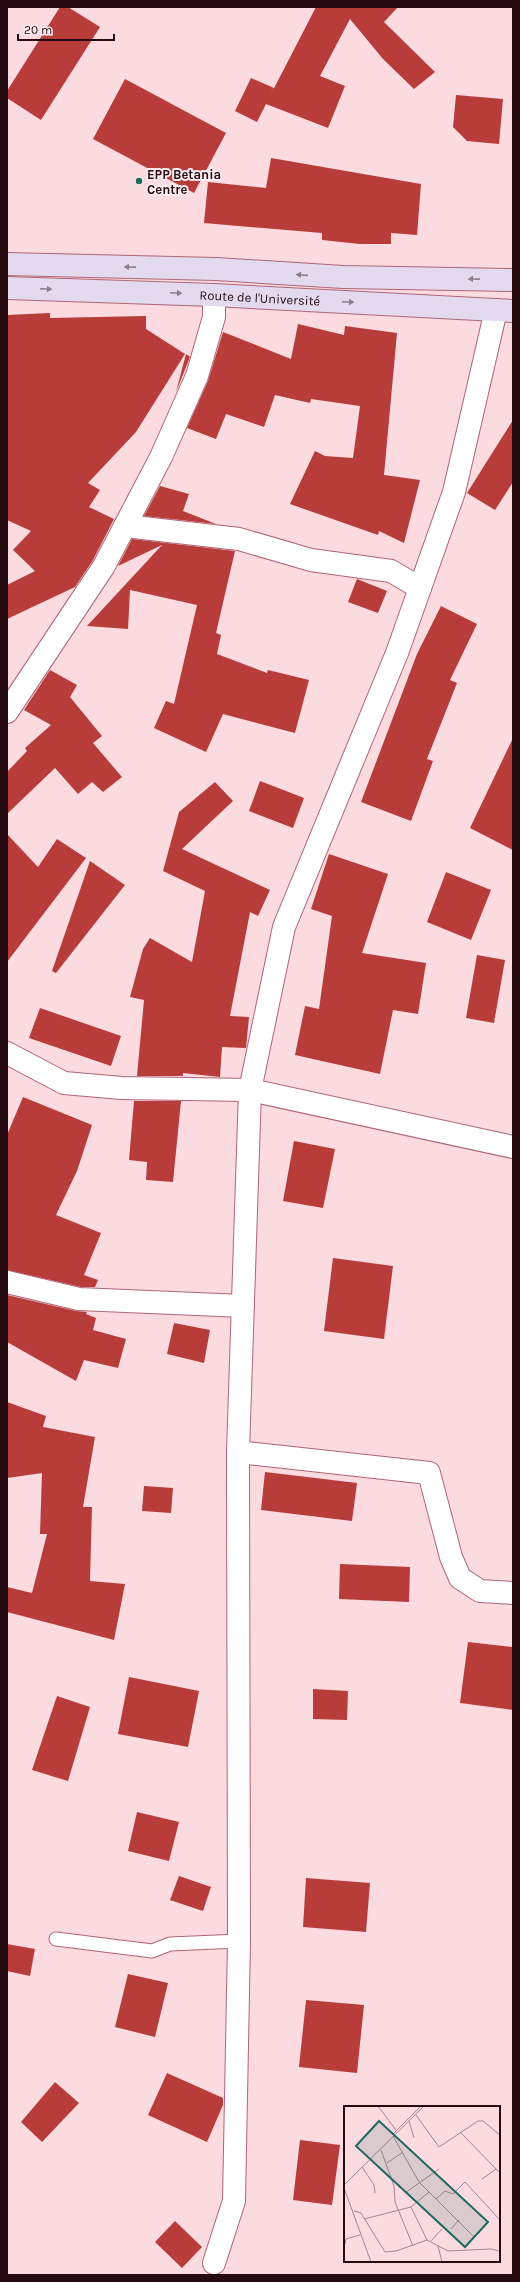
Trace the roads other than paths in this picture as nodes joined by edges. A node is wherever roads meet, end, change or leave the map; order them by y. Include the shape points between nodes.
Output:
1 (7, 264) edge
2 (513, 280) edge
3 (7, 288) edge
4 (214, 295) junction
5 (505, 311) edge
6 (125, 526) junction
7 (420, 588) junction
8 (7, 712) edge
9 (7, 1053) edge
10 (250, 1090) junction
11 (513, 1147) edge
12 (7, 1282) edge
13 (243, 1306) junction
14 (238, 1452) junction
15 (513, 1594) edge
16 (56, 1939) dead end
17 (240, 1941) junction
18 (214, 2263) dead end

2 -> 1 main road, Route de l'Université via 343,277 216,269
3 -> 4 main road, Route de l'Université
4 -> 5 main road, Route de l'Université
4 - 6 street via 214,317 197,376 161,457
5 - 7 street via 454,492
6 - 7 street via 239,540 311,560 391,571
6 - 8 street via 104,566
7 - 10 street via 397,653 284,927
9 - 10 street via 64,1083 122,1088
10 - 11 street
10 - 13 street
12 - 13 street via 79,1299
13 - 14 street
14 - 15 street via 429,1473 451,1557 460,1578 480,1591
14 - 17 street
16 - 17 lane via 152,1951 170,1944
17 - 18 street via 234,2201

